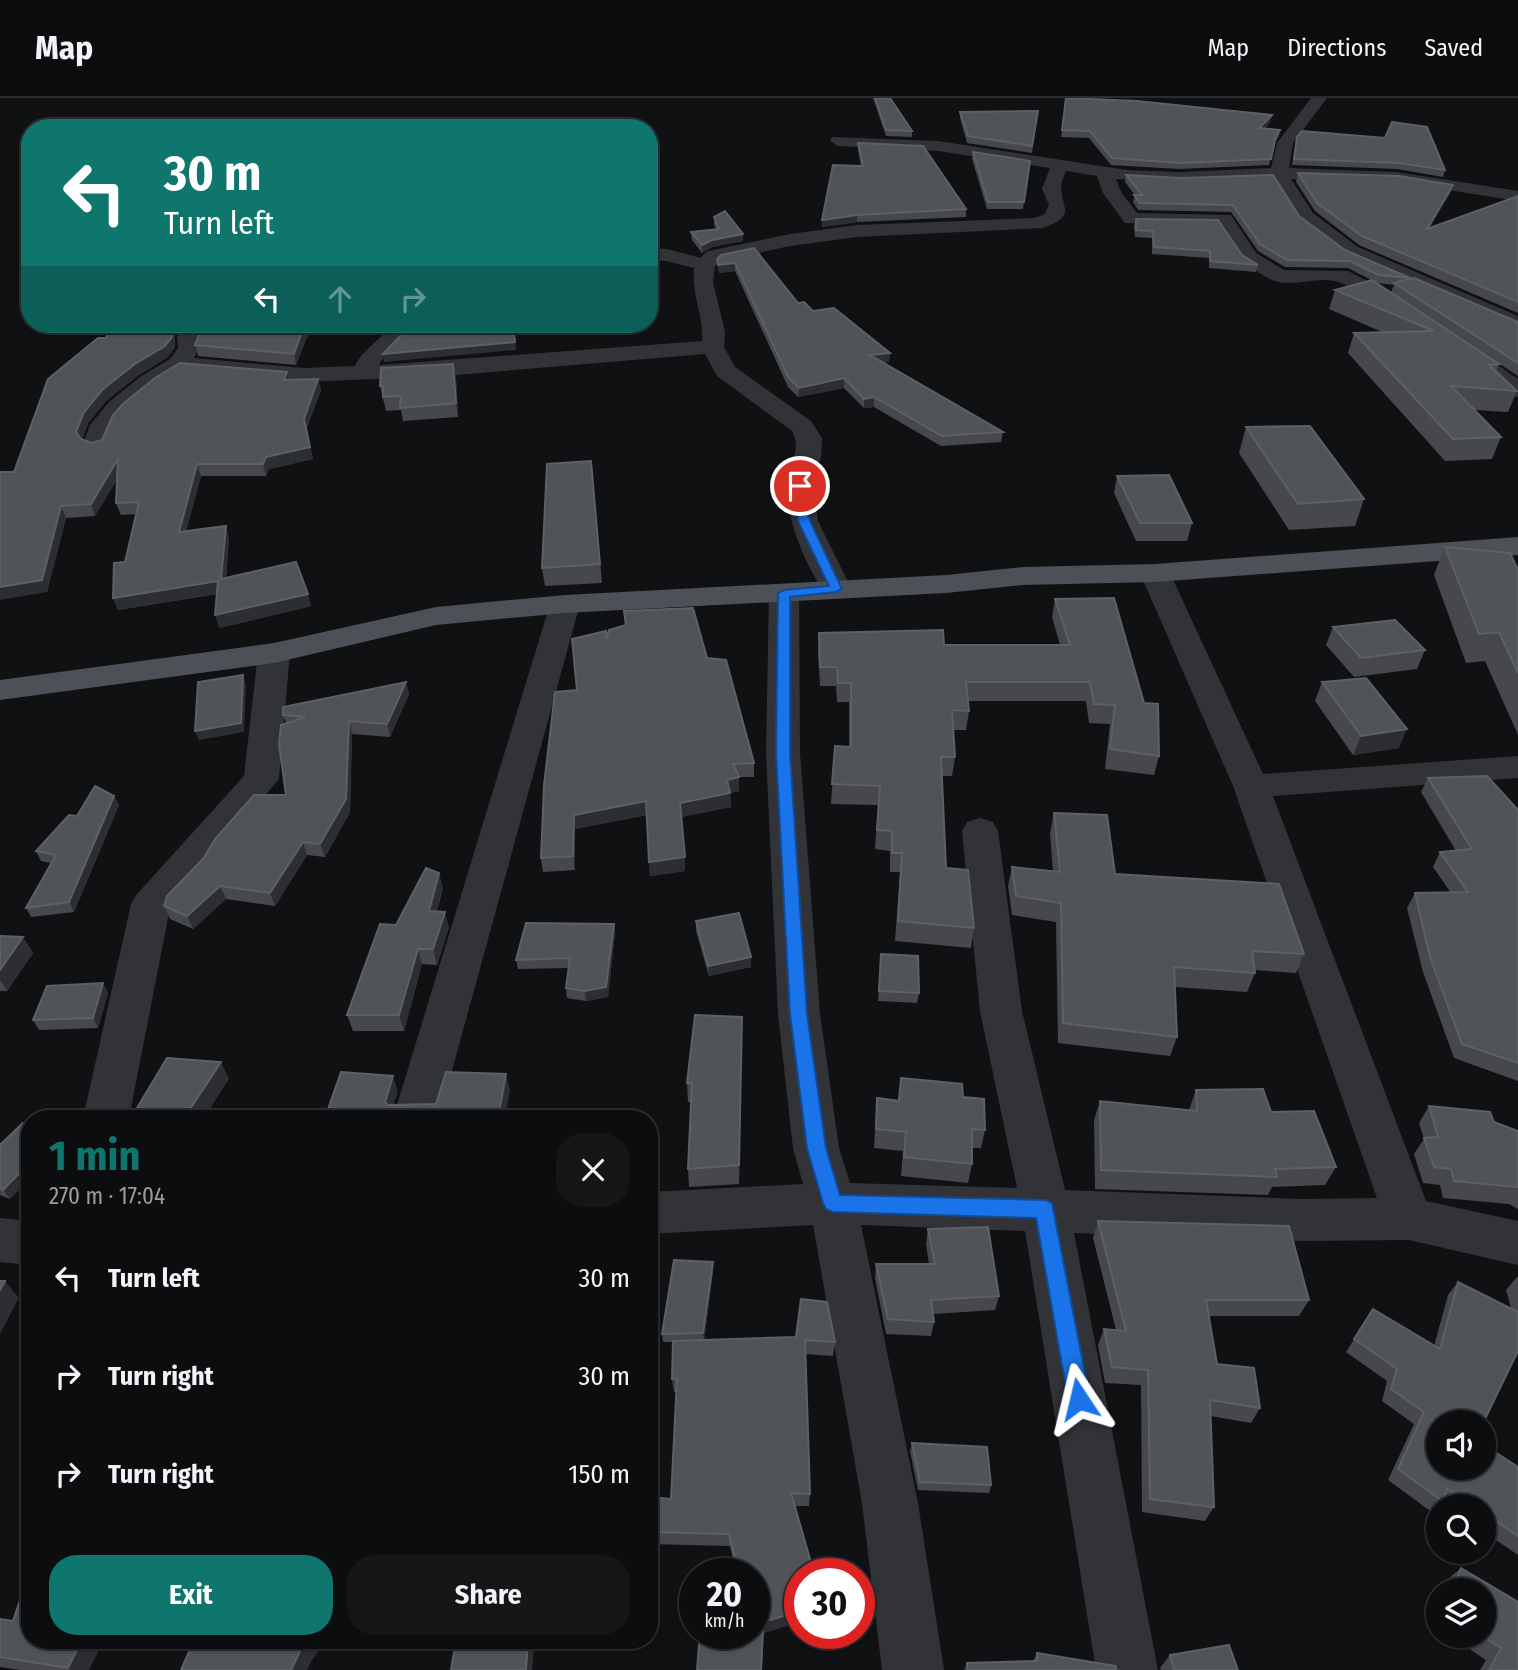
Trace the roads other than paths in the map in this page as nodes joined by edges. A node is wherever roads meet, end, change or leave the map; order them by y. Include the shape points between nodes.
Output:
1 (1319, 98) edge
2 (838, 141) dead end
3 (1062, 164) junction
4 (1105, 173) junction
5 (1279, 173) junction
6 (1518, 196) edge
7 (658, 254) edge
8 (705, 265) junction
9 (1411, 320) edge
10 (1518, 324) edge
11 (190, 333) edge
12 (397, 333) edge
13 (713, 347) junction
14 (1455, 347) edge
15 (179, 364) junction
16 (364, 372) junction
17 (1518, 390) edge
18 (96, 444) edge
19 (1518, 546) edge
20 (1155, 573) junction
21 (836, 589) junction
22 (784, 593) junction
23 (565, 604) junction
24 (274, 653) junction
25 (0, 690) edge
26 (1518, 767) edge
27 (1251, 786) junction
28 (980, 831) dead end
29 (108, 1110) edge
30 (418, 1110) edge
31 (833, 1203) junction
32 (1045, 1209) junction
33 (658, 1213) edge
34 (1409, 1219) junction
35 (0, 1240) edge
36 (21, 1241) edge
37 (1518, 1243) edge
38 (913, 1670) edge
39 (1127, 1670) edge

1 - 5 street via 1285,143
2 - 3 street via 938,146
3 - 4 street
3 - 8 street via 1049,192 1058,205 1053,218 1036,224 856,232 790,240 713,256
4 - 5 street via 1179,177
4 - 9 street via 1112,193 1132,219 1224,219 1249,257 1280,275 1341,275
5 - 6 street via 1397,177
5 - 10 street via 1306,217 1350,251
7 - 8 street
8 - 13 street via 703,282
11 - 15 street via 189,348
12 - 16 street via 371,356
13 - 16 street
13 - 21 street via 725,371 802,426 809,438 800,486 804,521
14 - 17 street
15 - 16 street via 304,375
15 - 18 street via 134,393 104,422
19 - 20 main road
20 - 21 main road via 1023,576
20 - 27 street
21 - 22 main road
22 - 23 main road
22 - 31 street via 783,753 799,1014 816,1148
23 - 24 main road via 436,616
23 - 30 street
24 - 25 main road
24 - 29 street via 261,779 151,904
26 - 27 street
27 - 34 street
28 - 32 street via 1001,1011
31 - 32 street
31 - 33 street
31 - 38 street via 890,1503
32 - 34 street via 1303,1220
32 - 39 street
34 - 37 street
35 - 36 street

